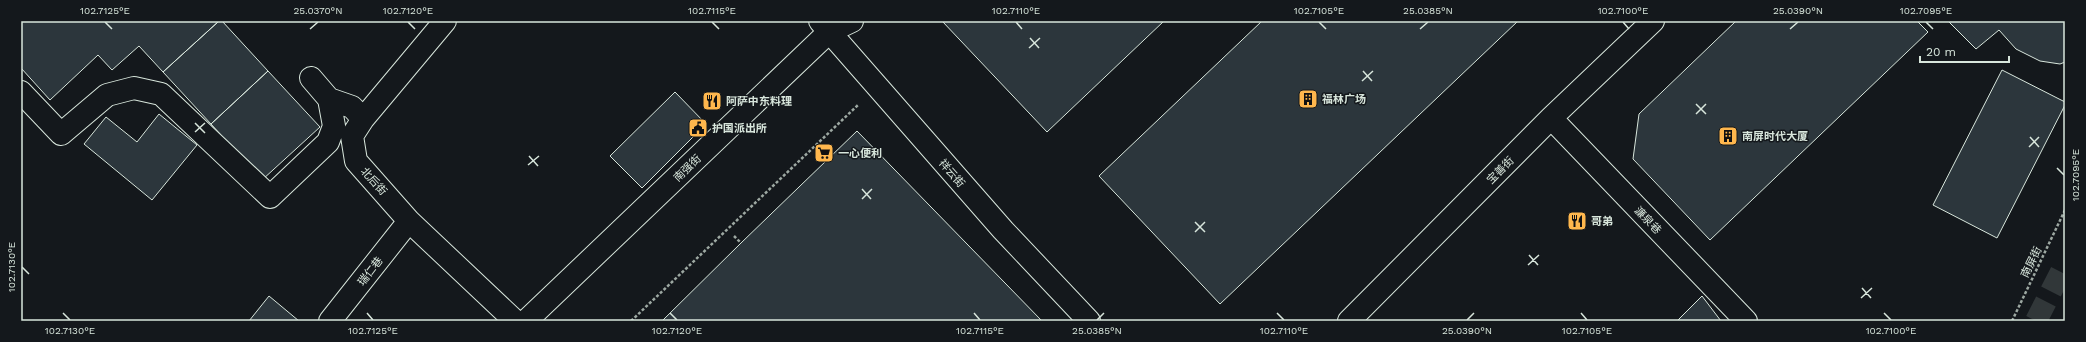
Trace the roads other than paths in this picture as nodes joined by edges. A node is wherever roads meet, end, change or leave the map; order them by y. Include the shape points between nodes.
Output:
1 (445, 21) edge
2 (852, 21) edge
3 (1653, 21) edge
4 (824, 26) edge
5 (311, 78) dead end
6 (21, 92) edge
7 (329, 99) junction
8 (1551, 118) junction
9 (363, 119) junction
10 (409, 221) junction
11 (526, 320) edge
12 (330, 321) edge
13 (1089, 321) edge
14 (1349, 321) edge
15 (1746, 321) edge

1 - 9 street, 北后街
2 - 4 street, 南强街
3 - 8 street, 宝善街
4 - 11 street, 南强街
4 - 13 street, 祥云街 via 1012,241
5 - 7 street
6 - 7 street via 61,134 107,95 134,88 161,94 270,197 328,142 334,126
7 - 9 street via 352,107
8 - 14 street, 宝善街
8 - 15 street, 濂泉巷
9 - 10 street, 北后街 via 352,136 356,161
10 - 11 street, 北后街
10 - 12 street, 瑞仁巷

